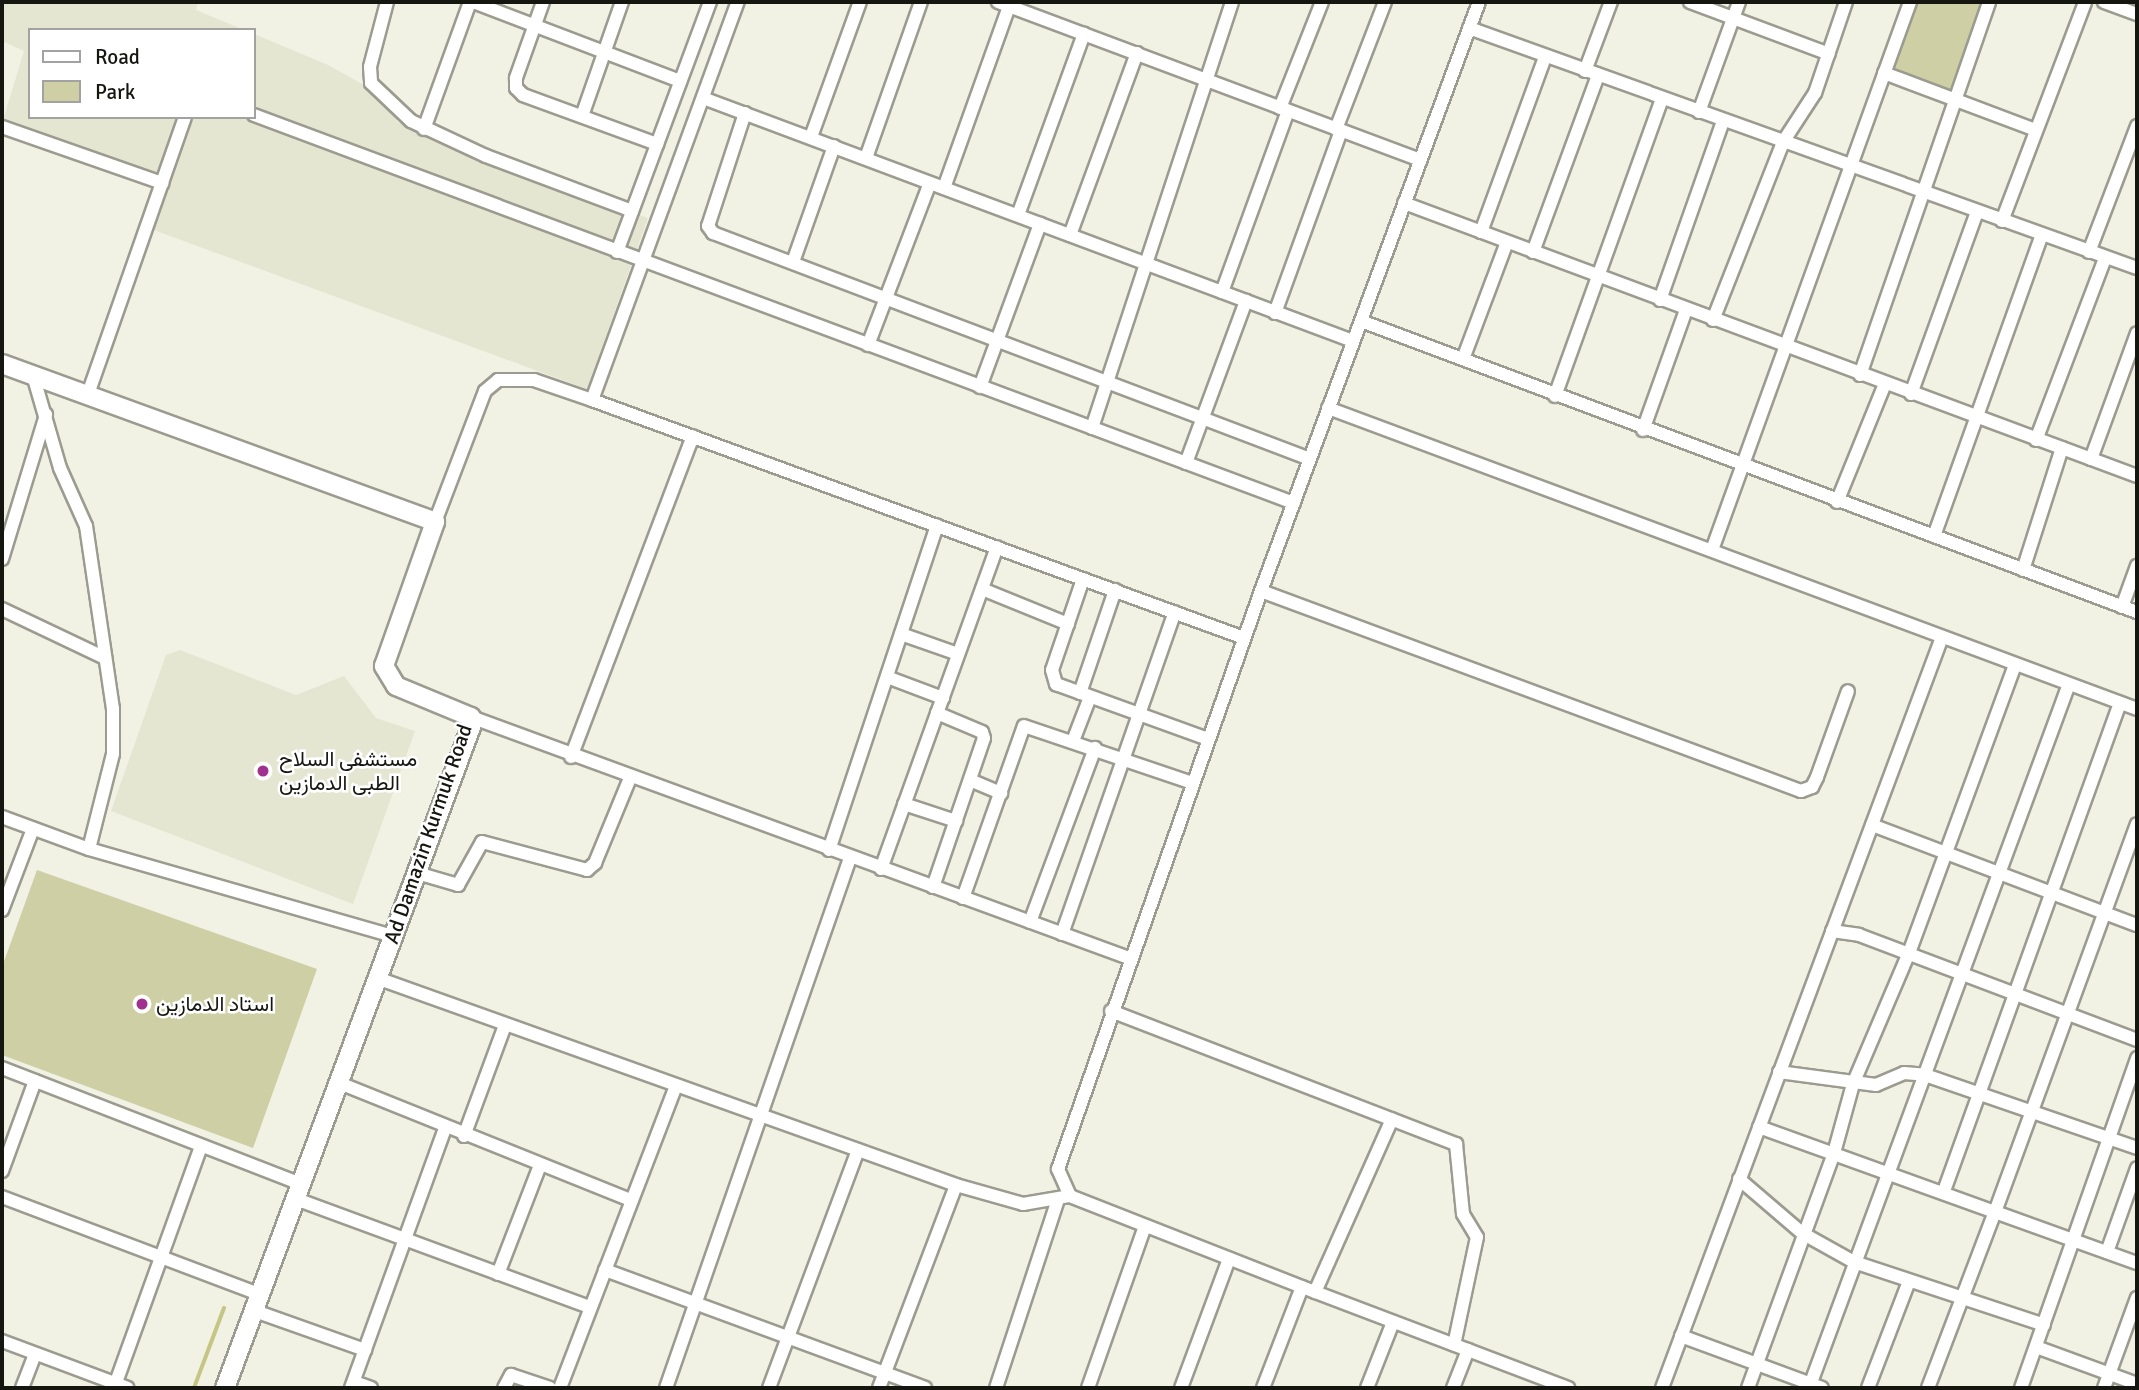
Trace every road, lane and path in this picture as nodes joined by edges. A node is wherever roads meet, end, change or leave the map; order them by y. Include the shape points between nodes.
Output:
1 (387, 2) edge
2 (471, 2) edge
3 (543, 2) edge
4 (622, 2) edge
5 (710, 2) edge
6 (736, 2) edge
7 (860, 2) edge
8 (921, 2) edge
9 (1232, 2) edge
10 (1322, 2) edge
11 (1385, 2) edge
12 (1479, 2) edge
13 (1611, 2) edge
14 (1690, 2) edge
15 (1739, 2) edge
16 (1846, 2) edge
17 (1910, 2) edge
18 (1989, 2) edge
19 (2084, 2) edge
20 (2104, 2) edge
21 (1010, 5) edge
22 (2137, 14) edge
23 (1733, 18) junction
24 (534, 25) junction
25 (1469, 29) junction
26 (1084, 34) junction
27 (604, 52) junction
28 (1137, 54) junction
29 (1829, 54) junction
30 (1545, 57) junction
31 (1591, 73) junction
32 (1884, 73) junction
33 (1206, 80) junction
34 (680, 81) junction
35 (703, 98) junction
36 (1662, 99) junction
37 (1956, 100) junction
38 (1284, 110) junction
39 (1699, 112) junction
40 (745, 113) junction
41 (256, 116) edge
42 (582, 116) junction
43 (184, 119) edge
44 (1723, 121) junction
45 (2137, 125) edge
46 (2, 127) edge
47 (424, 129) junction
48 (1339, 130) junction
49 (2036, 130) junction
50 (811, 137) junction
51 (1783, 142) junction
52 (657, 144) junction
53 (834, 146) junction
54 (866, 158) junction
55 (1420, 160) junction
56 (1851, 166) junction
57 (162, 183) junction
58 (930, 183) junction
59 (944, 188) junction
60 (1925, 193) junction
61 (1404, 203) junction
62 (632, 211) junction
63 (1977, 212) junction
64 (1017, 215) junction
65 (2002, 221) junction
66 (1040, 224) junction
67 (1481, 232) junction
68 (1070, 235) junction
69 (2042, 235) junction
70 (1507, 242) junction
71 (1533, 252) junction
72 (2090, 252) junction
73 (617, 253) junction
74 (2105, 258) junction
75 (793, 262) junction
76 (642, 263) junction
77 (1148, 263) junction
78 (2137, 268) edge
79 (1598, 277) junction
80 (1222, 292) junction
81 (886, 297) junction
82 (1660, 300) junction
83 (1246, 301) junction
84 (1686, 310) junction
85 (1275, 313) junction
86 (1713, 320) junction
87 (1360, 321) junction
88 (2137, 333) edge
89 (997, 339) junction
90 (1353, 341) junction
91 (868, 345) junction
92 (1785, 348) junction
93 (1463, 359) junction
94 (2, 364) edge
95 (33, 375) junction
96 (1860, 375) junction
97 (1109, 380) junction
98 (1885, 384) junction
99 (980, 387) junction
100 (88, 394) junction
101 (1911, 394) junction
102 (1555, 396) junction
103 (592, 400) junction
104 (1328, 408) junction
105 (46, 414) junction
106 (1204, 417) junction
107 (1978, 418) junction
108 (1092, 428) junction
109 (1643, 430) junction
110 (693, 436) junction
111 (2036, 440) junction
112 (2062, 448) junction
113 (1310, 459) junction
114 (2091, 459) junction
115 (1186, 463) junction
116 (1742, 468) junction
117 (2137, 476) edge
118 (1837, 502) junction
119 (1294, 503) junction
120 (435, 522) junction
121 (937, 525) junction
122 (1934, 536) junction
123 (997, 547) junction
124 (1712, 550) junction
125 (2, 559) edge
126 (2137, 566) edge
127 (2023, 570) junction
128 (1083, 579) junction
129 (982, 589) junction
130 (1115, 590) junction
131 (1261, 591) junction
132 (2122, 607) junction
133 (2, 609) edge
134 (1175, 612) junction
135 (2137, 612) edge
136 (1068, 624) junction
137 (901, 634) junction
138 (1941, 637) junction
139 (1244, 638) junction
140 (958, 654) junction
141 (106, 658) junction
142 (2015, 665) junction
143 (887, 677) junction
144 (2069, 684) junction
145 (1848, 691) dead end
146 (1085, 695) junction
147 (943, 698) junction
148 (2120, 703) junction
149 (2137, 709) edge
150 (937, 713) junction
151 (1140, 715) junction
152 (471, 717) junction
153 (1208, 739) junction
154 (1073, 741) junction
155 (1095, 748) junction
156 (571, 757) junction
157 (1124, 758) junction
158 (630, 778) junction
159 (970, 780) junction
160 (1192, 783) junction
161 (1001, 793) junction
162 (904, 804) junction
163 (2, 817) edge
164 (956, 821) junction
165 (2137, 824) edge
166 (1872, 825) junction
167 (33, 830) junction
168 (89, 849) junction
169 (829, 850) junction
170 (1945, 853) junction
171 (850, 858) junction
172 (881, 869) junction
173 (417, 873) junction
174 (1999, 873) junction
175 (933, 887) junction
176 (2052, 893) junction
177 (963, 898) junction
178 (2, 910) edge
179 (2105, 914) junction
180 (1030, 922) junction
181 (2137, 925) edge
182 (1832, 931) junction
183 (1062, 934) junction
184 (393, 936) junction
185 (1909, 953) junction
186 (1129, 958) junction
187 (1962, 976) junction
188 (377, 978) junction
189 (2014, 995) junction
190 (1111, 1011) junction
191 (2067, 1016) junction
192 (505, 1026) junction
193 (2137, 1040) edge
194 (2137, 1058) edge
195 (2, 1068) edge
196 (1779, 1072) junction
197 (1925, 1075) junction
198 (35, 1081) junction
199 (337, 1082) junction
200 (1853, 1084) junction
201 (676, 1086) junction
202 (1980, 1095) junction
203 (2032, 1111) junction
204 (763, 1117) junction
205 (1392, 1119) junction
206 (1759, 1127) junction
207 (444, 1128) junction
208 (464, 1136) junction
209 (2109, 1138) junction
210 (201, 1147) junction
211 (2137, 1148) edge
212 (858, 1150) junction
213 (1834, 1153) junction
214 (540, 1165) junction
215 (2137, 1168) edge
216 (2, 1171) edge
217 (1888, 1171) junction
218 (1740, 1179) junction
219 (956, 1185) junction
220 (1944, 1191) junction
221 (299, 1192) junction
222 (2, 1197) edge
223 (1064, 1197) junction
224 (631, 1200) junction
225 (1995, 1212) junction
226 (1144, 1229) junction
227 (1802, 1233) junction
228 (404, 1240) junction
229 (2074, 1241) junction
230 (2107, 1252) junction
231 (161, 1258) junction
232 (1230, 1259) junction
233 (1854, 1262) junction
234 (2137, 1263) edge
235 (605, 1270) junction
236 (498, 1274) junction
237 (1909, 1281) junction
238 (1302, 1287) junction
239 (1315, 1292) junction
240 (2137, 1297) edge
241 (1961, 1298) junction
242 (696, 1302) junction
243 (258, 1303) junction
244 (590, 1307) junction
245 (1393, 1322) junction
246 (2044, 1325) junction
247 (1681, 1336) junction
248 (788, 1337) junction
249 (2, 1341) edge
250 (1454, 1345) junction
251 (2036, 1347) junction
252 (365, 1350) junction
253 (1468, 1350) junction
254 (35, 1354) junction
255 (1757, 1364) junction
256 (884, 1373) junction
257 (2110, 1374) junction
258 (1535, 1382) edge
259 (2137, 1384) edge
260 (352, 1385) edge
261 (119, 1387) edge
262 (1814, 1387) edge
263 (22, 1388) edge
264 (225, 1388) edge
265 (371, 1388) edge
266 (504, 1388) edge
267 (550, 1388) edge
268 (560, 1388) edge
269 (666, 1388) edge
270 (769, 1388) edge
271 (879, 1388) edge
272 (925, 1388) edge
273 (996, 1388) edge
274 (1088, 1388) edge
275 (1181, 1388) edge
276 (1263, 1388) edge
277 (1367, 1388) edge
278 (1453, 1388) edge
279 (1568, 1388) edge
280 (1661, 1388) edge
281 (1748, 1388) edge
282 (1868, 1388) edge
283 (1928, 1388) edge
284 (2021, 1388) edge
285 (2104, 1388) edge

1 - 47 street via 370,83
2 - 24 street
2 - 47 street
3 - 24 street
4 - 27 street
5 - 34 street
6 - 35 street
7 - 50 street
8 - 54 street
9 - 33 street
10 - 38 street
11 - 48 street
12 - 25 street
13 - 31 street
14 - 23 street
15 - 23 street
16 - 29 street
17 - 32 street
18 - 37 street
19 - 49 street
20 - 22 street
21 - 26 street
21 - 59 street
23 - 29 street
23 - 39 street
24 - 27 street
24 - 42 street via 516,88
25 - 30 street
25 - 55 street
26 - 28 street
26 - 64 street
27 - 34 street
27 - 42 street
28 - 33 street
28 - 68 street
29 - 51 street via 1809,105
30 - 31 street
30 - 67 street
31 - 36 street
31 - 71 street
32 - 37 street
32 - 56 street
33 - 38 street
33 - 77 street
34 - 52 street
35 - 40 street
35 - 76 street
36 - 39 street
36 - 79 street
37 - 49 street
37 - 60 street
38 - 48 street
38 - 80 street
39 - 44 street
40 - 50 street
40 - 75 street via 708,226 713,233
41 - 73 street
42 - 52 street
43 - 57 street
44 - 51 street
44 - 82 street
45 - 72 street
46 - 57 street
47 - 62 street
48 - 55 street
48 - 85 street
49 - 65 street
50 - 53 street
51 - 56 street
51 - 86 street
52 - 62 street
53 - 54 street
53 - 75 street
54 - 58 street
55 - 61 street
56 - 60 street
56 - 92 street
57 - 100 street
58 - 59 street
58 - 81 street
59 - 64 street
60 - 63 street
60 - 96 street
61 - 67 street
61 - 87 street
62 - 73 street
63 - 65 street
63 - 101 street
64 - 66 street
65 - 69 street
66 - 68 street
66 - 89 street
67 - 70 street
68 - 77 street
69 - 72 street
69 - 107 street
70 - 71 street
70 - 93 street
71 - 79 street
72 - 74 street
73 - 76 street
74 - 78 street
74 - 111 street
75 - 81 street
76 - 91 street
76 - 103 street
77 - 80 street
77 - 97 street
79 - 82 street
79 - 102 street
80 - 83 street
81 - 89 street
81 - 91 street
82 - 84 street
83 - 85 street
83 - 106 street
84 - 86 street
84 - 109 street
85 - 90 street
86 - 92 street
87 - 90 street
87 - 93 street
88 - 114 street
89 - 97 street
89 - 99 street
90 - 104 street
91 - 99 street
92 - 96 street
92 - 116 street
93 - 102 street
94 - 95 highway
95 - 100 highway
95 - 105 street
96 - 98 street
97 - 106 street
97 - 108 street
98 - 101 street
98 - 118 street
99 - 108 street
100 - 120 highway
101 - 107 street
102 - 109 street
103 - 110 street
103 - 120 street via 534,380 498,380 485,391
104 - 113 street
104 - 124 street
105 - 125 street
105 - 141 street via 60,468 86,526
106 - 113 street
106 - 115 street
107 - 111 street
107 - 122 street
108 - 115 street
109 - 116 street
110 - 121 street
110 - 156 street
111 - 112 street
112 - 114 street
112 - 127 street
113 - 119 street
114 - 117 street
115 - 119 street
116 - 118 street
116 - 124 street
118 - 122 street
119 - 131 street
120 - 152 highway, Ad Damazin Kurmuk Road via 384,666 396,686
121 - 123 street
121 - 137 street
122 - 127 street
123 - 128 street
123 - 129 street
124 - 138 street
126 - 132 street
127 - 132 street
128 - 130 street
128 - 136 street
129 - 136 street
129 - 140 street
130 - 134 street
130 - 146 street
131 - 139 street
131 - 145 street via 1801,791 1812,787 1817,777
132 - 135 street
133 - 141 street
134 - 139 street
134 - 151 street
136 - 146 street via 1052,679
137 - 140 street
137 - 143 street
138 - 142 street
138 - 166 street
139 - 153 street
140 - 147 street
141 - 168 street via 113,754
142 - 144 street
142 - 170 street
143 - 147 street
143 - 169 street
144 - 148 street
144 - 174 street
146 - 151 street
146 - 154 street
147 - 150 street
148 - 149 street
148 - 176 street
150 - 159 street via 983,735
150 - 162 street
151 - 153 street
151 - 157 street
152 - 156 street
152 - 173 highway, Ad Damazin Kurmuk Road
153 - 160 street
154 - 155 street
154 - 161 street via 1024,726
155 - 157 street
155 - 180 street
156 - 158 street
157 - 160 street
157 - 183 street
158 - 169 street
158 - 173 street via 595,863 587,870 482,842 458,885
159 - 161 street
159 - 164 street
160 - 186 street
161 - 177 street
162 - 164 street
162 - 172 street
163 - 167 street
164 - 175 street
165 - 179 street
166 - 170 street
166 - 182 street
167 - 168 street
167 - 178 street
168 - 184 street
169 - 171 street
170 - 174 street
170 - 185 street
171 - 172 street
171 - 204 street
172 - 175 street
173 - 184 highway, Ad Damazin Kurmuk Road
174 - 176 street
174 - 187 street
175 - 177 street
176 - 179 street
176 - 189 street
177 - 180 street
179 - 181 street
179 - 191 street
180 - 183 street
182 - 185 street via 1859,935
182 - 196 street
183 - 186 street
184 - 188 highway, Ad Damazin Kurmuk Road
185 - 187 street
185 - 200 street
186 - 190 street
187 - 189 street
187 - 197 street
188 - 192 street
188 - 199 highway, Ad Damazin Kurmuk Road
189 - 191 street
189 - 202 street
190 - 205 street
190 - 223 street via 1058,1169
191 - 193 street
191 - 203 street
192 - 201 street
192 - 208 street
194 - 209 street
195 - 198 street
196 - 200 street
196 - 206 street
197 - 200 street via 1904,1073 1876,1085
197 - 202 street
197 - 217 street
198 - 210 street
198 - 216 street
199 - 207 street
199 - 221 highway, Ad Damazin Kurmuk Road
200 - 213 street
201 - 204 street
201 - 224 street
202 - 203 street
202 - 220 street
203 - 209 street
203 - 225 street
204 - 212 street
204 - 242 street
205 - 239 street
205 - 250 street via 1449,1140 1460,1151 1463,1214 1477,1237
206 - 213 street
206 - 218 street
207 - 208 street
207 - 228 street
208 - 214 street
209 - 211 street
209 - 229 street
210 - 221 street
210 - 231 street
212 - 219 street
212 - 248 street
213 - 217 street
213 - 227 street
214 - 224 street
214 - 236 street
215 - 230 street
217 - 220 street
217 - 233 street
218 - 227 street
218 - 247 street
219 - 223 street via 1023,1204
219 - 256 street
220 - 225 street
221 - 228 street
221 - 243 highway, Ad Damazin Kurmuk Road
222 - 231 street
223 - 226 street
223 - 273 street
224 - 235 street
225 - 229 street
225 - 241 street
226 - 232 street
226 - 274 street
227 - 233 street
227 - 255 street
228 - 236 street
228 - 252 street
229 - 230 street
229 - 246 street
230 - 234 street
231 - 243 street
231 - 261 street
232 - 238 street
232 - 275 street
233 - 237 street
233 - 262 street
235 - 242 street
235 - 244 street
236 - 244 street
237 - 241 street
237 - 282 street
238 - 239 street
238 - 276 street
239 - 245 street
240 - 257 street
241 - 246 street
241 - 283 street
242 - 248 street
242 - 269 street
243 - 252 street
243 - 264 highway, Ad Damazin Kurmuk Road
244 - 268 street
245 - 250 street
245 - 277 street
246 - 251 street
247 - 255 street
247 - 280 street
248 - 256 street
248 - 270 street
249 - 254 street
250 - 253 street
251 - 257 street
251 - 284 street
252 - 260 street
253 - 258 street
253 - 278 street
254 - 261 street
254 - 263 street
255 - 262 street
255 - 281 street
256 - 271 street
256 - 272 street
257 - 259 street
257 - 285 street
258 - 279 street
260 - 265 street
266 - 267 street via 511,1375

